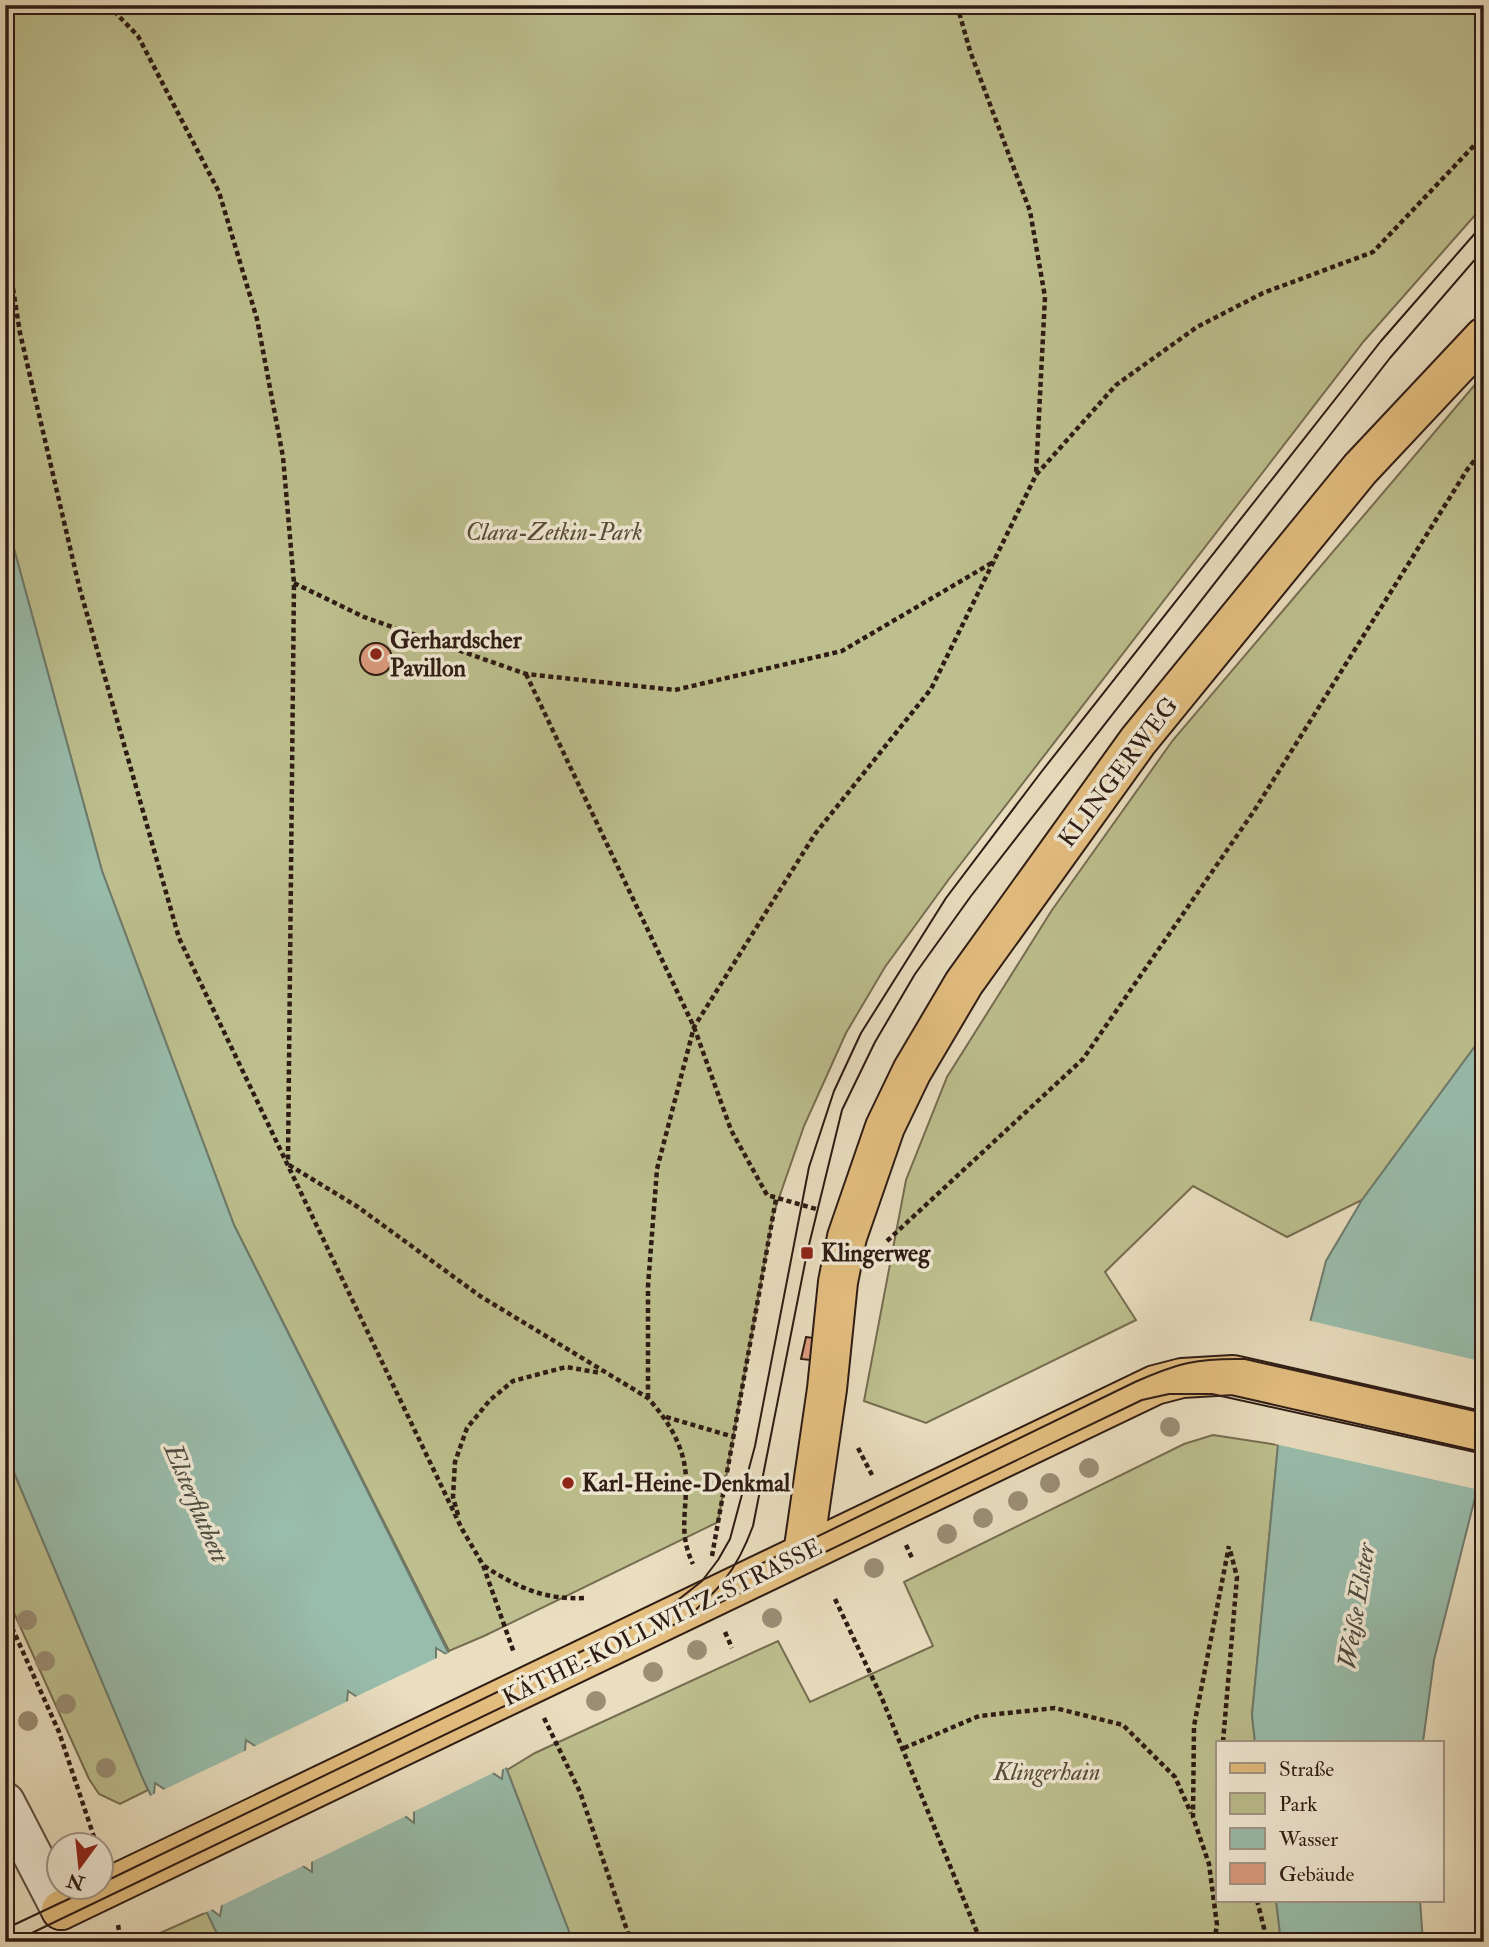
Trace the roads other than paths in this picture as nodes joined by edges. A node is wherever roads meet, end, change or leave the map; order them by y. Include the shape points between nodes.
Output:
1 (1484, 337) edge
2 (1484, 1432) edge
3 (803, 1554) junction
4 (5, 1802) edge
5 (61, 1910) joint

1 - 3 main road, KLINGERWEG via 1360,469 1138,741 964,983 912,1072 886,1127 847,1237
2 - 3 main road, KÄTHE-KOLLWITZ-STRASSE via 1233,1375 1182,1378 1155,1385
3 - 5 main road, KÄTHE-KOLLWITZ-STRASSE
4 - 5 street

